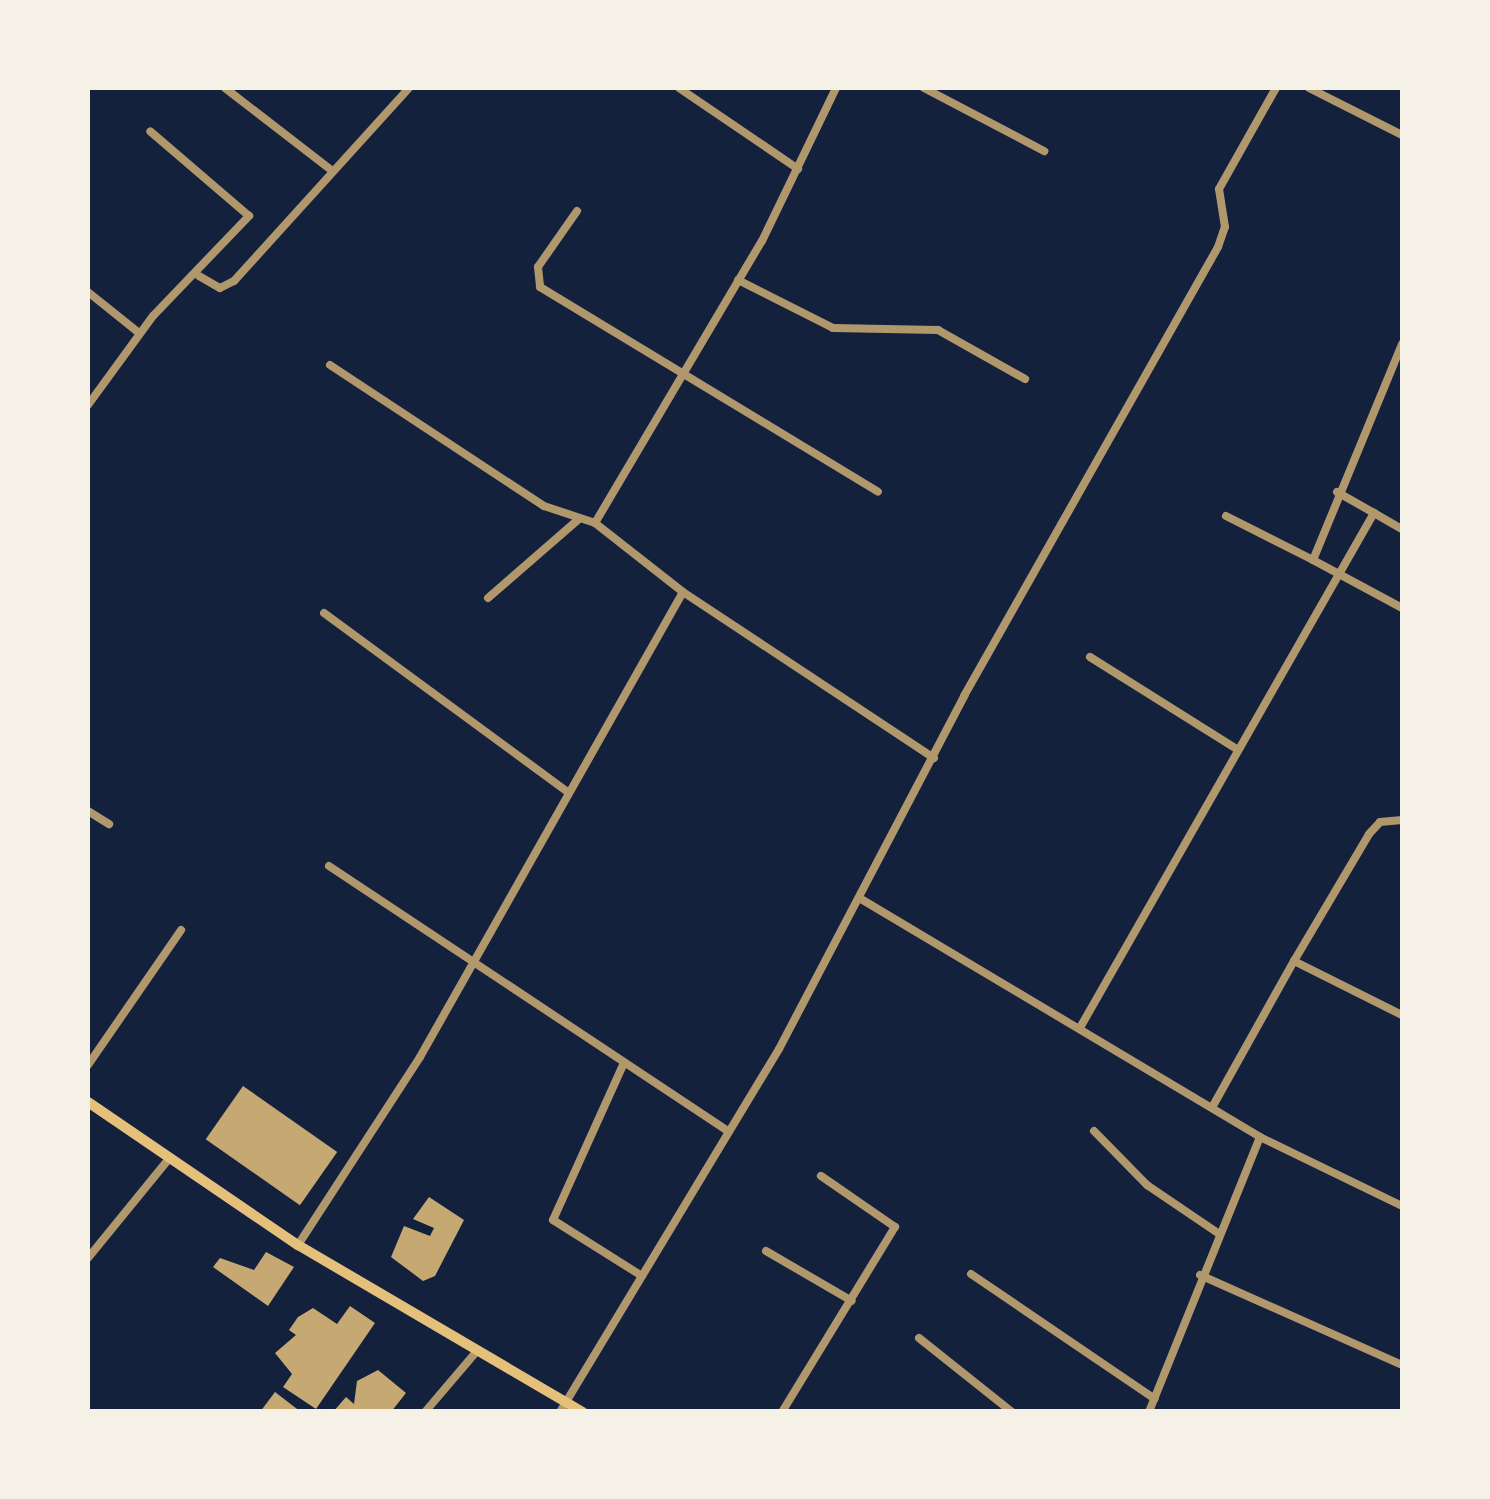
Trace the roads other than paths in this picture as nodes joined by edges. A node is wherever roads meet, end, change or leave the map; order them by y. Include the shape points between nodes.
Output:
1 (225, 88) edge
2 (409, 88) edge
3 (679, 88) edge
4 (836, 88) edge
5 (924, 88) edge
6 (1276, 88) edge
7 (1309, 88) edge
8 (150, 131) dead end
9 (1402, 135) edge
10 (1044, 151) dead end
11 (798, 169) junction
12 (331, 170) junction
13 (577, 211) dead end
14 (199, 276) junction
15 (738, 280) junction
16 (88, 292) edge
17 (139, 332) junction
18 (1402, 344) edge
19 (330, 365) dead end
20 (681, 374) junction
21 (1026, 378) dead end
22 (88, 405) edge
23 (878, 492) dead end
24 (1337, 492) junction
25 (1374, 514) junction
26 (1226, 516) dead end
27 (579, 519) junction
28 (596, 522) junction
29 (1402, 529) edge
30 (1313, 560) junction
31 (1338, 573) junction
32 (683, 592) junction
33 (488, 598) dead end
34 (1402, 608) edge
35 (324, 614) dead end
36 (1090, 656) dead end
37 (1235, 748) junction
38 (934, 758) junction
39 (568, 792) junction
40 (88, 811) edge
41 (1402, 820) edge
42 (109, 824) dead end
43 (329, 866) dead end
44 (861, 899) junction
45 (181, 930) dead end
46 (1294, 960) junction
47 (470, 967) junction
48 (1402, 1015) edge
49 (1081, 1026) junction
50 (88, 1066) edge
51 (622, 1066) junction
52 (88, 1102) edge
53 (1214, 1104) junction
54 (1094, 1131) dead end
55 (729, 1132) junction
56 (1260, 1137) junction
57 (167, 1161) junction
58 (822, 1176) dead end
59 (1402, 1206) edge
60 (1218, 1233) junction
61 (298, 1245) junction
62 (766, 1250) dead end
63 (88, 1258) edge
64 (970, 1274) dead end
65 (1200, 1275) junction
66 (642, 1276) junction
67 (852, 1301) junction
68 (919, 1338) dead end
69 (477, 1351) junction
70 (1402, 1365) edge
71 (1156, 1399) junction
72 (563, 1406) edge
73 (425, 1412) edge
74 (583, 1412) edge
75 (782, 1412) edge
76 (1012, 1412) edge
77 (1149, 1412) edge

1 - 12 street
2 - 12 street
3 - 11 street
4 - 11 street
5 - 10 street
6 - 38 street via 1218,189 1226,227 1218,247
7 - 9 street
8 - 14 street via 249,216
11 - 15 street
12 - 14 street via 234,282 220,288
13 - 20 street via 535,282
14 - 17 street
15 - 20 street
15 - 21 street via 833,328 938,330
16 - 17 street
17 - 22 street
18 - 24 street
19 - 27 street via 544,506
20 - 23 street
20 - 28 street
24 - 25 street
24 - 30 street
25 - 29 street
25 - 31 street
26 - 30 street
27 - 28 street
27 - 33 street
28 - 32 street
30 - 31 street
31 - 34 street
31 - 37 street
32 - 38 street
32 - 39 street
35 - 39 street
36 - 37 street
37 - 49 street
38 - 44 street
39 - 47 street
40 - 42 street
41 - 46 street via 1380,822 1368,834
43 - 47 street
44 - 49 street
44 - 55 street
45 - 50 street
46 - 48 street
46 - 53 street
47 - 51 street
47 - 61 street
49 - 53 street
51 - 55 street
51 - 66 street via 553,1220
52 - 57 main road
53 - 56 street
54 - 60 street via 1147,1186
55 - 66 street
56 - 59 street
56 - 60 street
57 - 61 main road
57 - 63 street
58 - 67 street via 895,1227
60 - 65 street
61 - 69 main road
62 - 67 street
64 - 71 street
65 - 70 street
65 - 71 street
66 - 72 street
67 - 75 street
68 - 76 street
69 - 72 main road
69 - 73 street
71 - 77 street
72 - 74 main road

